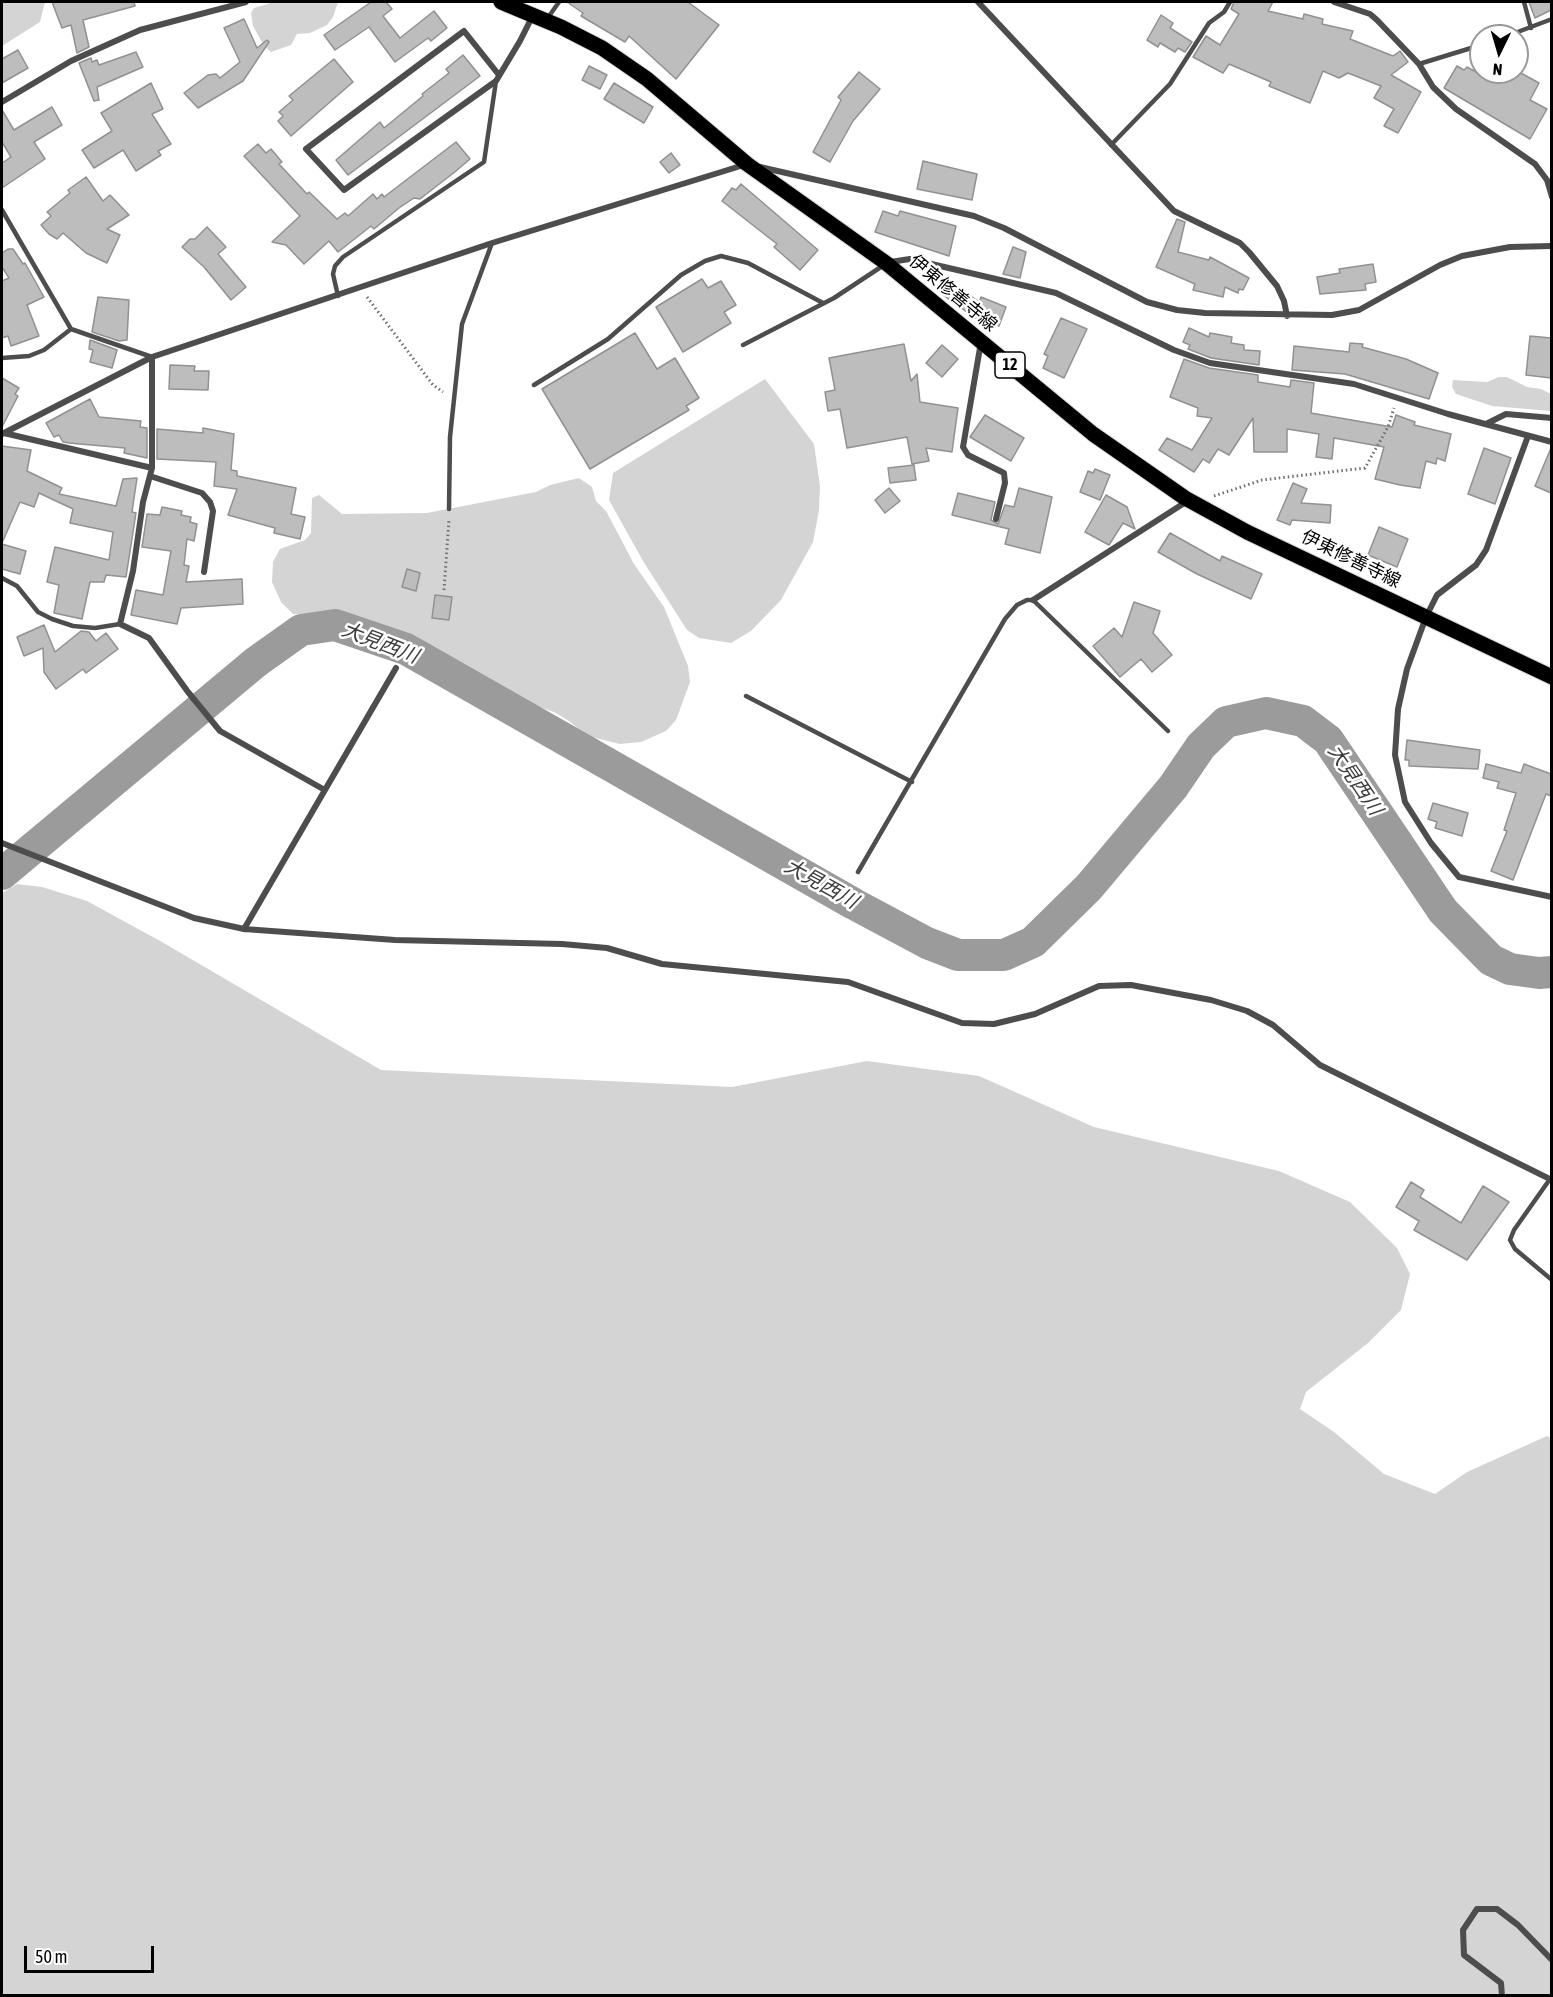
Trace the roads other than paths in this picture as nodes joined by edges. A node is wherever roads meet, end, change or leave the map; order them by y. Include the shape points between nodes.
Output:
1 (246, 2) edge
2 (501, 2) edge
3 (559, 2) edge
4 (978, 2) edge
5 (1230, 2) edge
6 (1334, 2) edge
7 (1524, 2) edge
8 (540, 17) junction
9 (1551, 19) edge
10 (1531, 28) joint
11 (1469, 49) edge
12 (1419, 64) junction
13 (497, 78) junction
14 (2, 102) edge
15 (1111, 145) junction
16 (747, 164) junction
17 (1551, 197) edge
18 (2, 210) edge
19 (492, 243) junction
20 (1551, 246) edge
21 (886, 263) junction
22 (338, 296) junction
23 (823, 303) junction
24 (1287, 316) junction
25 (71, 329) junction
26 (981, 342) junction
27 (743, 345) dead end
28 (152, 357) junction
29 (2, 358) edge
30 (534, 385) dead end
31 (1551, 418) edge
32 (1486, 424) junction
33 (3, 434) edge
34 (1528, 436) junction
35 (1551, 442) edge
36 (152, 468) junction
37 (150, 476) junction
38 (1193, 502) junction
39 (449, 509) dead end
40 (996, 519) dead end
41 (204, 572) dead end
42 (2, 578) edge
43 (1033, 600) junction
44 (1426, 617) junction
45 (120, 624) junction
46 (396, 668) dead end
47 (1551, 677) edge
48 (746, 696) dead end
49 (1168, 731) dead end
50 (912, 782) junction
51 (323, 789) junction
52 (2, 843) edge
53 (858, 872) dead end
54 (1551, 897) edge
55 (244, 929) junction
56 (1550, 1180) edge
57 (1551, 1280) edge
58 (1551, 1960) edge
59 (1502, 1995) edge

1 - 14 street via 140,30 71,62
2 - 8 main road, 伊東修善寺線 / 12
3 - 8 lane
4 - 15 street
5 - 15 lane via 1209,23 1170,84
6 - 12 street via 1370,14
7 - 10 lane
8 - 13 street
8 - 16 main road, 伊東修善寺線 / 12 via 602,48 647,79
9 - 10 lane
11 - 12 lane
12 - 17 street via 1433,87 1456,109 1535,164 1547,180
13 - 13 street via 345,190 306,149 464,31
13 - 22 lane via 484,162 343,257 333,274
15 - 24 street via 1174,211 1240,243 1277,286
16 - 19 street
16 - 21 main road, 伊東修善寺線 / 12
16 - 24 street via 974,216 1161,306 1206,313
18 - 25 lane
19 - 22 street
19 - 39 lane via 462,324 453,395
20 - 24 street via 1510,247 1462,256 1359,310
21 - 23 lane
21 - 26 main road, 伊東修善寺線 / 12
21 - 32 street via 910,259 1056,293 1174,350 1210,363 1354,384
22 - 28 street
23 - 27 lane
23 - 30 lane via 748,263 721,256 681,275 608,339
25 - 28 lane
25 - 29 lane via 44,350 29,356
26 - 38 main road, 伊東修善寺線 / 12 via 1093,434
26 - 40 street via 963,447 968,455 1004,473
28 - 33 street
28 - 36 street
31 - 32 street via 1506,414
32 - 34 street
33 - 36 street
34 - 35 street
34 - 44 street via 1486,550 1476,566 1437,596
36 - 37 street
37 - 41 street via 202,493 210,502 213,511
37 - 45 street
38 - 43 street
38 - 44 main road, 伊東修善寺線 / 12
42 - 45 lane via 17,586 38,612 52,619 73,626
43 - 49 lane
43 - 50 lane via 1017,605 1005,620
44 - 47 main road, 伊東修善寺線 / 12
44 - 54 street via 1407,669 1398,709 1395,755 1405,802 1459,878
45 - 51 street via 149,638 214,725
46 - 51 street
48 - 50 lane
50 - 53 lane
51 - 55 street
52 - 55 street via 194,918
55 - 56 street via 395,940 607,948 662,964 848,982 962,1023 994,1024 1035,1014 1099,986 1131,985 1211,1000 1247,1011 1274,1025 1320,1065
56 - 57 lane via 1510,1240
58 - 59 street via 1497,1909 1477,1909 1462,1930 1464,1955 1501,1983

